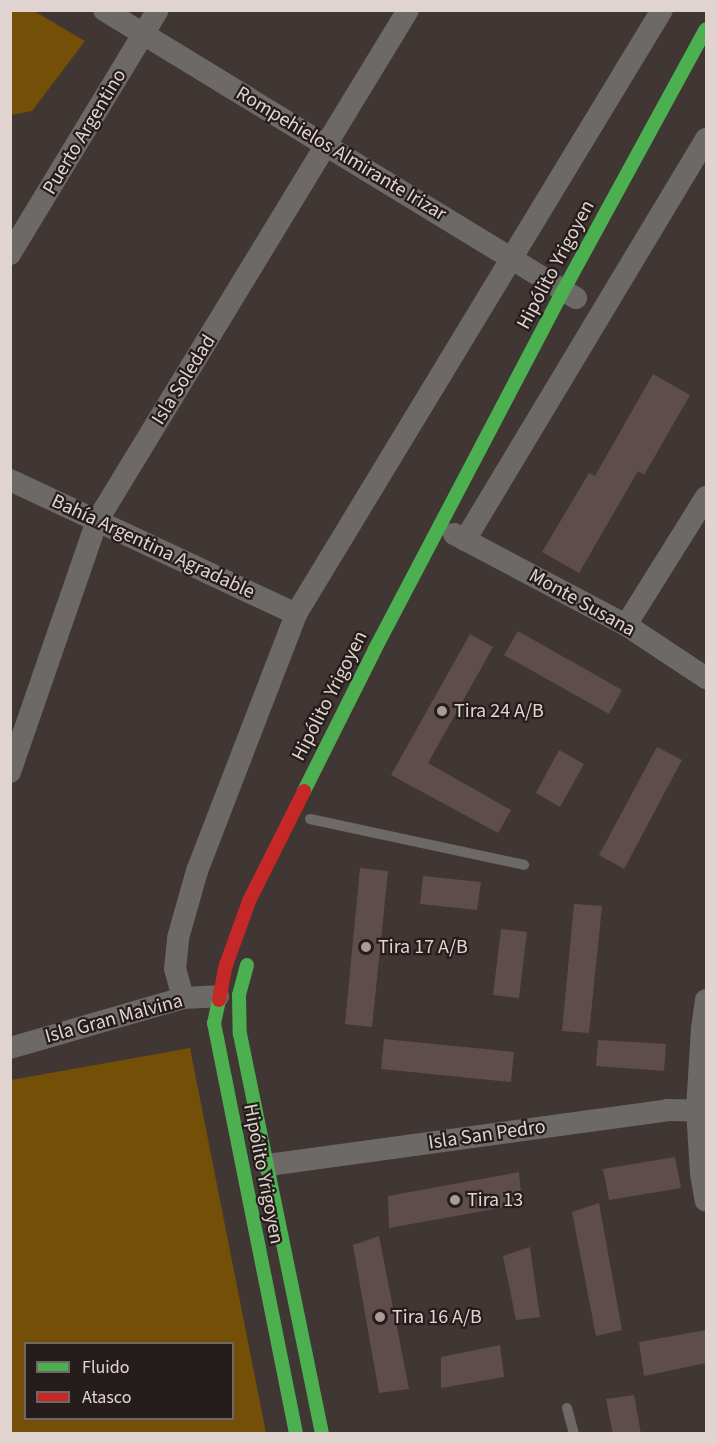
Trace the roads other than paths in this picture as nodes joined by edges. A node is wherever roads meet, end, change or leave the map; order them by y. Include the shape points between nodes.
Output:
1 (104, 10) edge
2 (158, 10) edge
3 (408, 10) edge
4 (662, 10) edge
5 (706, 29) edge
6 (144, 35) junction
7 (706, 139) edge
8 (327, 146) junction
9 (10, 254) edge
10 (513, 259) junction
11 (574, 297) junction
12 (10, 480) edge
13 (706, 496) edge
14 (97, 521) junction
15 (296, 614) junction
16 (626, 626) junction
17 (706, 678) edge
18 (10, 772) edge
19 (310, 818) dead end
20 (524, 865) dead end
21 (252, 950) dead end
22 (218, 996) junction
23 (183, 998) junction
24 (706, 1000) edge
25 (10, 1048) edge
26 (702, 1110) edge
27 (268, 1165) junction
28 (706, 1201) edge
29 (567, 1408) dead end
30 (296, 1434) edge
31 (322, 1434) edge
32 (574, 1434) edge

1 - 6 street, Rompehielos Almirante Irizar
2 - 6 street, Puerto Argentino
3 - 8 street, Isla Soledad
4 - 10 street
5 - 11 main road, Hipólito Yrigoyen
6 - 8 street, Rompehielos Almirante Irizar
6 - 9 street, Puerto Argentino
7 - 16 street, Monte Susana via 457,534
8 - 10 street, Rompehielos Almirante Irizar
8 - 14 street, Isla Soledad
10 - 11 street, Rompehielos Almirante Irizar
10 - 15 street
11 - 22 main road, Hipólito Yrigoyen via 412,576 249,901
12 - 14 street, Bahía Argentina Agradable
13 - 16 street
14 - 15 street, Bahía Argentina Agradable
14 - 18 street, Isla Soledad
15 - 23 street via 197,871 178,938 176,969
16 - 17 street, Monte Susana
19 - 20 lane
21 - 27 main road, Hipólito Yrigoyen via 239,995 240,1034
22 - 23 street, Isla Gran Malvina
22 - 30 main road, Hipólito Yrigoyen via 214,1023
23 - 25 street, Isla Gran Malvina
24 - 26 street
26 - 27 street, Isla San Pedro via 667,1110
26 - 28 street via 701,1174
27 - 31 main road, Hipólito Yrigoyen
29 - 32 lane

